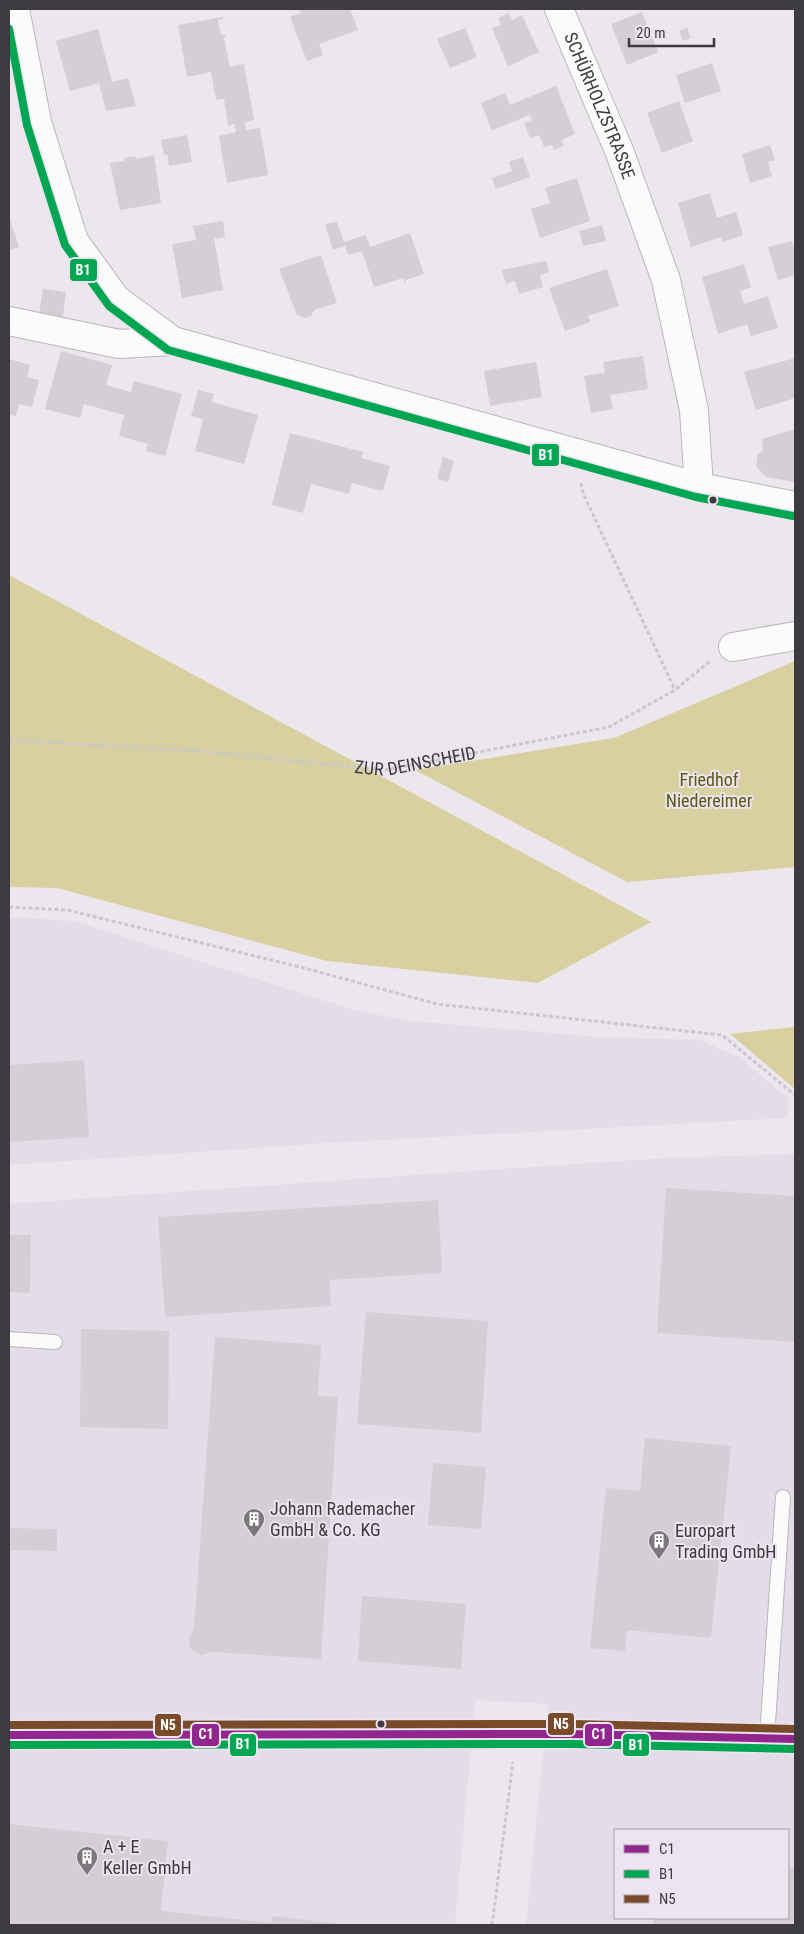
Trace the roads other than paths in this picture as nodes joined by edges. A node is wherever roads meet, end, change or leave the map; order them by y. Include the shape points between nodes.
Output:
1 (15, 9) edge
2 (559, 9) edge
3 (9, 321) edge
4 (173, 341) junction
5 (700, 487) junction
6 (795, 506) edge
7 (795, 636) edge
8 (733, 647) road end
9 (9, 1339) edge
10 (55, 1342) dead end
11 (783, 1497) dead end
12 (9, 1735) edge
13 (767, 1738) junction
14 (795, 1739) edge

1 - 4 street via 37,122 74,241 116,300
2 - 5 street, SCHÜRHOLZSTRASSE via 620,153 666,280 694,410
3 - 4 street via 119,344
4 - 5 street
5 - 6 street
7 - 8 street
9 - 10 lane
11 - 13 lane
12 - 13 street
13 - 14 street

